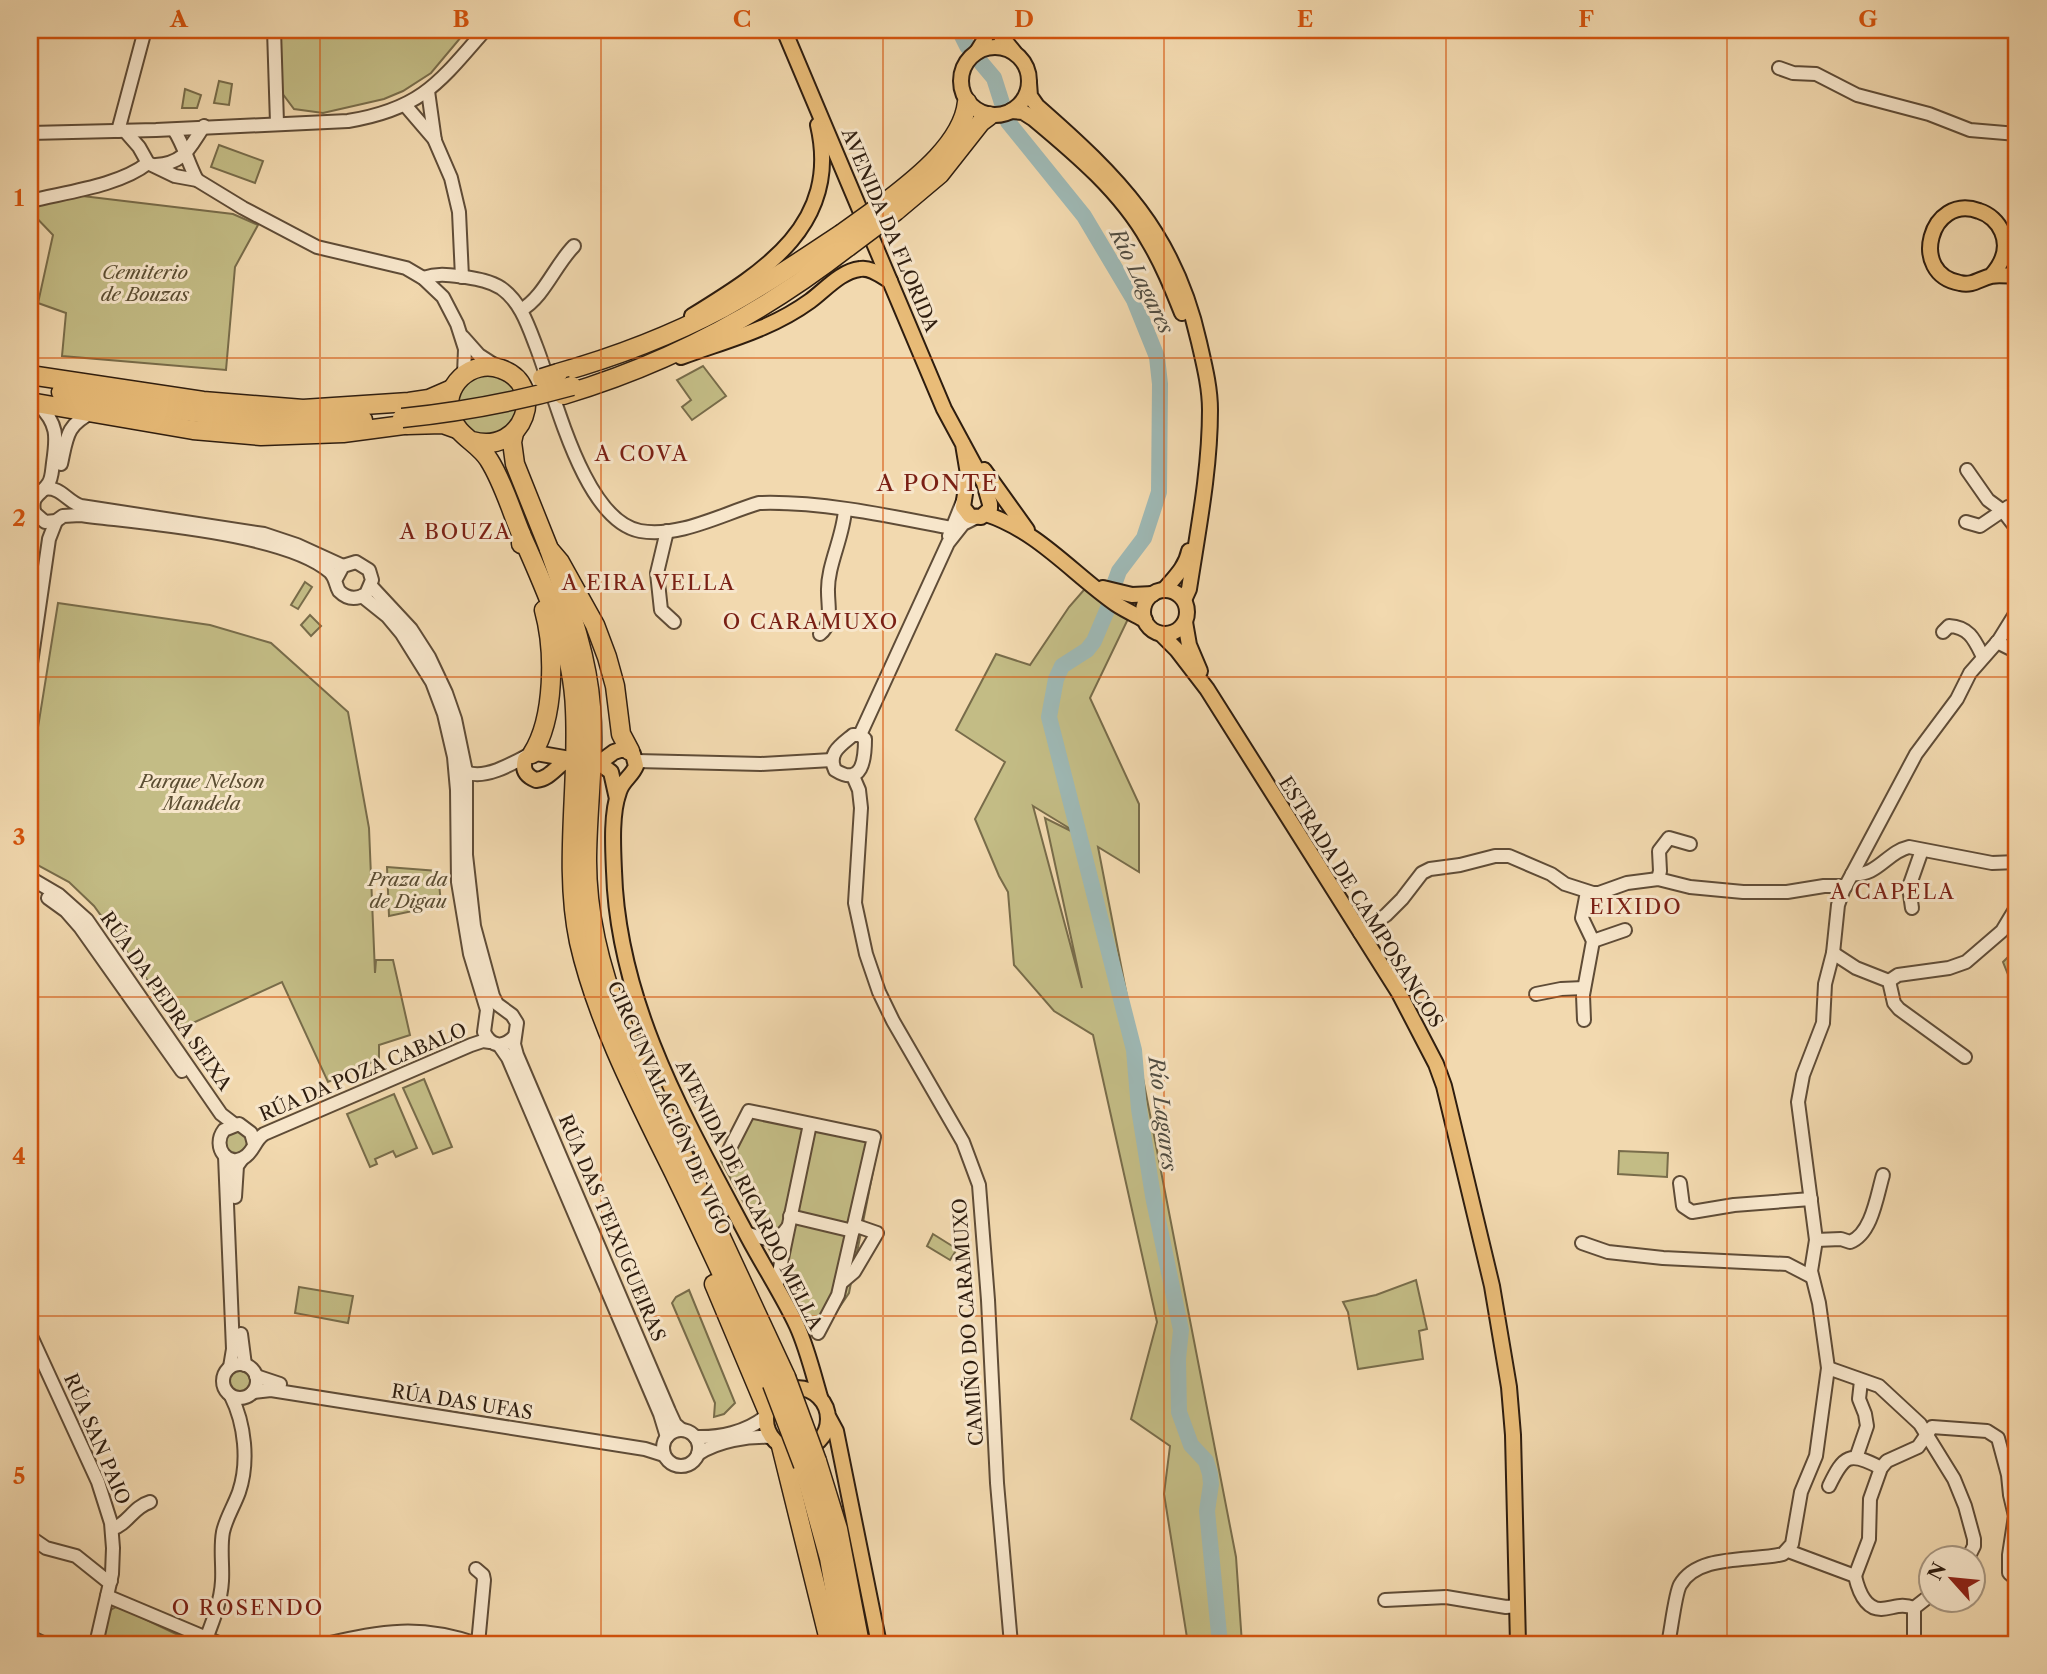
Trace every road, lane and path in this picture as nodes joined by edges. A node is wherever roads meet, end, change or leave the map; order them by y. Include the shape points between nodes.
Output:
1 (145, 30) edge
2 (274, 30) edge
3 (485, 30) edge
4 (784, 30) edge
5 (999, 30) edge
6 (983, 42) edge
7 (1014, 53) junction
8 (1779, 68) dead end
9 (1029, 83) junction
10 (428, 91) junction
11 (967, 102) junction
12 (405, 105) junction
13 (1018, 109) junction
14 (820, 114) junction
15 (989, 116) junction
16 (277, 123) junction
17 (204, 127) junction
18 (156, 130) junction
19 (174, 130) junction
20 (122, 131) junction
21 (30, 133) edge
22 (2017, 134) edge
23 (435, 141) junction
24 (1078, 144) junction
25 (142, 151) junction
26 (185, 152) junction
27 (152, 164) junction
28 (1128, 179) dead end
29 (197, 180) junction
30 (30, 201) edge
31 (891, 206) junction
32 (2002, 233) junction
33 (844, 241) junction
34 (2017, 245) edge
35 (574, 246) dead end
36 (1991, 276) junction
37 (2017, 276) edge
38 (462, 277) junction
39 (423, 278) junction
40 (890, 281) junction
41 (521, 310) junction
42 (462, 334) junction
43 (626, 351) junction
44 (507, 373) junction
45 (464, 374) junction
46 (30, 375) edge
47 (620, 377) junction
48 (78, 383) junction
49 (452, 389) junction
50 (32, 398) edge
51 (97, 406) junction
52 (525, 415) junction
53 (405, 418) junction
54 (457, 429) junction
55 (514, 433) junction
56 (472, 441) junction
57 (963, 444) junction
58 (1967, 470) dead end
59 (986, 493) junction
60 (36, 494) edge
61 (63, 495) junction
62 (965, 498) junction
63 (2017, 506) edge
64 (845, 510) junction
65 (2003, 511) junction
66 (35, 513) edge
67 (1016, 515) junction
68 (981, 516) junction
69 (60, 518) junction
70 (1966, 522) dead end
71 (951, 528) junction
72 (2017, 529) edge
73 (667, 531) junction
74 (521, 534) junction
75 (1030, 534) junction
76 (948, 543) junction
77 (549, 548) junction
78 (343, 566) junction
79 (336, 579) junction
80 (371, 586) junction
81 (1159, 592) junction
82 (362, 596) junction
83 (1117, 598) junction
84 (1184, 600) junction
85 (2017, 611) edge
86 (1145, 620) junction
87 (674, 622) dead end
88 (1185, 622) junction
89 (30, 626) edge
90 (1943, 632) dead end
91 (820, 634) dead end
92 (1161, 634) junction
93 (1997, 642) junction
94 (2017, 652) edge
95 (1983, 657) junction
96 (30, 670) edge
97 (1207, 689) junction
98 (860, 735) junction
99 (530, 755) junction
100 (633, 756) junction
101 (832, 760) junction
102 (610, 765) junction
103 (466, 772) junction
104 (524, 772) junction
105 (628, 776) junction
106 (853, 776) junction
107 (466, 789) junction
108 (617, 799) junction
109 (1690, 844) dead end
110 (1922, 849) junction
111 (2017, 862) edge
112 (30, 878) edge
113 (1658, 879) junction
114 (1849, 880) junction
115 (30, 887) edge
116 (1587, 892) junction
117 (2017, 906) edge
118 (1912, 908) dead end
119 (1625, 930) dead end
120 (1360, 933) junction
121 (1593, 941) junction
122 (1833, 953) junction
123 (1889, 981) junction
124 (1584, 988) junction
125 (1536, 994) dead end
126 (503, 1011) junction
127 (1584, 1020) dead end
128 (485, 1022) junction
129 (514, 1037) junction
130 (495, 1043) junction
131 (1965, 1057) dead end
132 (234, 1124) junction
133 (810, 1124) junction
134 (247, 1128) junction
135 (220, 1134) junction
136 (655, 1134) junction
137 (254, 1144) junction
138 (728, 1152) dead end
139 (225, 1156) junction
140 (242, 1159) junction
141 (1883, 1175) dead end
142 (1680, 1183) dead end
143 (1811, 1199) junction
144 (789, 1221) junction
145 (853, 1228) junction
146 (746, 1233) junction
147 (1816, 1240) junction
148 (1582, 1242) dead end
149 (1812, 1277) junction
150 (841, 1283) junction
151 (776, 1287) junction
152 (818, 1333) dead end
153 (30, 1334) edge
154 (810, 1363) junction
155 (245, 1365) junction
156 (230, 1367) junction
157 (1828, 1368) junction
158 (256, 1376) junction
159 (779, 1380) junction
160 (1861, 1381) junction
161 (804, 1388) junction
162 (250, 1394) junction
163 (231, 1396) junction
164 (820, 1397) junction
165 (239, 1413) junction
166 (766, 1413) junction
167 (829, 1418) junction
168 (682, 1430) junction
169 (1926, 1435) junction
170 (695, 1437) junction
171 (665, 1439) junction
172 (776, 1442) junction
173 (698, 1454) junction
174 (664, 1455) junction
175 (811, 1457) junction
176 (1856, 1458) junction
177 (842, 1463) junction
178 (1881, 1468) junction
179 (1829, 1486) dead end
180 (150, 1502) dead end
181 (112, 1529) junction
182 (30, 1537) edge
183 (1974, 1544) edge
184 (1788, 1551) junction
185 (476, 1569) dead end
186 (1855, 1576) junction
187 (2017, 1580) edge
188 (111, 1581) junction
189 (107, 1596) junction
190 (1385, 1600) dead end
191 (1918, 1605) edge
192 (1517, 1606) junction
193 (1914, 1608) junction
194 (30, 1637) edge
195 (206, 1639) junction
196 (376, 1639) edge
197 (44, 1644) edge
198 (96, 1644) edge
199 (221, 1644) edge
200 (326, 1644) edge
201 (477, 1644) edge
202 (830, 1644) edge
203 (844, 1644) edge
204 (860, 1644) edge
205 (879, 1644) edge
206 (1010, 1644) edge
207 (1518, 1644) edge
208 (1668, 1644) edge
209 (1914, 1644) edge

1 - 20 street
2 - 16 street
3 - 10 street
4 - 14 main road, AVENIDA DA FLORIDA
5 - 7 main road
6 - 7 main road
6 - 11 main road via 964,70
7 - 9 main road via 1028,71
8 - 22 street via 1816,74 1857,95 1970,130
9 - 13 main road
9 - 24 main road via 1037,106
10 - 12 street
10 - 23 street
11 - 15 main road
11 - 31 highway via 962,123 940,154
12 - 16 street via 348,121
12 - 23 street
13 - 15 main road
13 - 81 main road via 1060,140 1113,191 1147,237 1186,322 1202,409 1195,514 1188,557
14 - 40 main road, AVENIDA DA FLORIDA
14 - 43 main road via 817,122 823,158 818,191 790,244 703,309
15 - 31 highway via 940,174
16 - 17 street
17 - 19 street
17 - 26 street
18 - 19 street
18 - 20 street
18 - 25 street
19 - 26 street
20 - 21 street
20 - 25 street
23 - 38 street via 460,212
24 - 28 main road
24 - 84 main road via 1117,182 1170,254 1195,323 1210,408 1206,474
25 - 27 street
26 - 27 street via 172,164
26 - 29 street
27 - 29 street via 175,176
27 - 30 street via 114,180
29 - 39 street via 317,247 406,268
31 - 33 highway, bridge
32 - 34 main road
32 - 36 main road via 2004,256
32 - 36 main road via 1987,214 1964,209 1941,219 1930,240 1934,264 1951,280 1972,284
33 - 43 highway via 723,308
33 - 47 highway via 791,289 741,320
33 - 53 highway, bridge via 774,288 708,324 607,367 509,397
35 - 41 street via 533,303
36 - 37 main road
38 - 39 street via 438,274
38 - 41 street via 502,288
39 - 42 street via 443,297
40 - 47 main road via 859,269 757,332
40 - 57 main road, AVENIDA DA FLORIDA
41 - 73 street via 575,460 599,499 631,528
42 - 44 street via 479,355
42 - 45 street
43 - 44 highway via 550,375 528,379
44 - 45 highway via 481,367
44 - 52 highway via 526,398
45 - 49 highway
46 - 48 highway
47 - 52 highway via 554,398 530,408
48 - 49 highway via 203,401 303,409 409,402
48 - 53 highway via 248,412
49 - 54 highway via 449,410
50 - 51 highway
50 - 60 street via 52,419 56,432 49,483
51 - 53 highway via 308,422
51 - 61 street via 75,422 67,435 59,474
52 - 55 highway
53 - 54 highway
54 - 56 highway
55 - 56 highway via 490,444
55 - 77 highway via 515,464
56 - 74 highway via 491,462
57 - 59 main road, AVENIDA DA FLORIDA
57 - 62 main road, AVENIDA DA FLORIDA via 968,474
57 - 67 main road, AVENIDA DA FLORIDA
58 - 65 street via 1988,500
59 - 62 main road via 973,491
59 - 67 main road, AVENIDA DA FLORIDA
59 - 68 main road via 990,503
60 - 61 street, RÚA DAS TEIXUGUEIRAS via 53,488
60 - 66 street
61 - 69 street via 67,504
61 - 78 street, RÚA DAS TEIXUGUEIRAS via 81,506 264,534
62 - 68 main road via 966,512
62 - 71 street
63 - 65 street
64 - 71 street
64 - 73 street via 759,503
64 - 91 street via 829,584 828,620
65 - 70 street via 1980,526
65 - 72 street
66 - 69 street, RÚA DAS TEIXUGUEIRAS via 45,522
66 - 89 street via 43,538
67 - 75 main road, AVENIDA DA FLORIDA
68 - 75 main road, AVENIDA DA FLORIDA via 1004,520
68 - 76 street via 963,524
69 - 79 street, RÚA DAS TEIXUGUEIRAS via 80,515 258,542 312,561
69 - 96 street via 49,539
71 - 76 street
73 - 87 street via 657,573 661,610
74 - 99 highway via 547,622 551,667 543,730
74 - 136 highway, CIRCUNVALACIÓN DE VIGO via 548,595 573,681 576,749 571,860 579,939 606,1027
75 - 83 main road, AVENIDA DA FLORIDA
76 - 98 street
77 - 100 highway via 596,625 611,670 621,734
77 - 159 highway, CIRCUNVALACIÓN DE VIGO via 588,681 592,732 587,862 596,948 623,1026
78 - 79 street
78 - 80 street, RÚA DAS TEIXUGUEIRAS via 355,562 365,566
79 - 82 street, RÚA DAS TEIXUGUEIRAS via 344,595
80 - 82 street
80 - 103 street, RÚA DAS TEIXUGUEIRAS via 411,629 435,668 456,719
81 - 83 main road, AVENIDA DA FLORIDA
81 - 84 main road
81 - 86 main road via 1144,606
82 - 128 street, RÚA DAS TEIXUGUEIRAS via 402,634 432,682 444,714 456,779 460,900 487,1010
83 - 86 main road, AVENIDA DA FLORIDA
84 - 88 main road
85 - 93 street
86 - 92 main road
88 - 92 main road via 1175,632
88 - 97 main road, ESTRADA DE CAMPOSANCOS
90 - 95 street via 1955,626 1972,634
92 - 97 main road, ESTRADA DE CAMPOSANCOS
93 - 94 street
93 - 95 street
95 - 114 street via 1909,765
97 - 120 main road, ESTRADA DE CAMPOSANCOS
98 - 101 street via 838,747
98 - 106 street via 865,739 863,765
99 - 103 street via 477,775
99 - 104 main road
99 - 104 main road via 570,759 542,780
100 - 101 street via 761,764
100 - 102 main road via 618,750
100 - 105 main road via 635,770
101 - 106 street via 835,770
102 - 105 main road via 619,777
102 - 108 main road
103 - 107 street, RÚA DAS TEIXUGUEIRAS
104 - 107 street via 509,771 471,783
105 - 108 main road
106 - 206 street, CAMIÑO DO CARAMUXO via 861,808 855,892 859,929 879,992 963,1142 979,1185
107 - 126 street, RÚA DAS TEIXUGUEIRAS via 466,855 474,926 484,971
108 - 146 main road, AVENIDA DE RICARDO MELLA via 616,906 636,1000 668,1084
109 - 113 street via 1669,838 1659,851
110 - 111 street via 1992,863
110 - 114 street via 1905,848 1870,873
110 - 118 street via 1909,887
112 - 132 street, RÚA DA PEDRA SEIXA via 59,895 87,920 221,1114
113 - 114 street via 1743,892 1787,892
113 - 116 street
114 - 122 street via 1838,905
115 - 135 street, RÚA DA PEDRA SEIXA via 80,927 215,1118
116 - 120 street via 1517,859 1495,856 1422,873 1386,915
116 - 121 street via 1582,918
117 - 123 street via 2002,931 1966,962 1898,975
119 - 121 street
120 - 192 main road, ESTRADA DE CAMPOSANCOS via 1399,993 1436,1064 1479,1230 1509,1387
121 - 124 street
122 - 123 street
122 - 143 street via 1825,984 1823,1023 1798,1094
123 - 131 street via 1899,1009
124 - 125 street
124 - 127 street
126 - 128 street via 491,1013
126 - 129 street, RÚA DAS TEIXUGUEIRAS via 515,1018
128 - 130 street, RÚA DAS TEIXUGUEIRAS via 484,1032
128 - 134 street, RÚA DA POZA CABALO via 468,1038 260,1127
129 - 130 street via 508,1043
129 - 168 street, RÚA DAS TEIXUGUEIRAS via 522,1067 675,1424
130 - 137 street, RÚA DA POZA CABALO via 471,1045 292,1121
130 - 171 street, RÚA DAS TEIXUGUEIRAS via 508,1058 660,1414
132 - 134 street
132 - 135 street
133 - 138 street via 749,1111
133 - 144 street
133 - 145 street via 874,1137
134 - 137 street
135 - 139 street via 219,1146
136 - 159 highway, CIRCUNVALACIÓN DE VIGO
136 - 166 highway via 659,1155
137 - 140 street
139 - 140 street
139 - 156 street
140 - 155 street via 237,1166 235,1208
141 - 147 street via 1858,1238 1850,1242
142 - 143 street via 1683,1206 1692,1212
143 - 147 street
144 - 145 street
144 - 146 street via 778,1238 764,1240
144 - 151 street
145 - 150 street
145 - 150 street via 877,1233 855,1272
146 - 151 main road, AVENIDA DE RICARDO MELLA
147 - 149 street
148 - 149 street via 1608,1252 1662,1258 1787,1264
149 - 157 street
150 - 152 street
151 - 154 main road, AVENIDA DE RICARDO MELLA
153 - 181 street, RÚA SAN PAIO via 97,1482
154 - 161 main road
154 - 164 main road, AVENIDA DE RICARDO MELLA
155 - 156 street
155 - 158 street
156 - 163 street via 222,1382
157 - 160 street
157 - 184 street via 1816,1456 1801,1492
158 - 162 street
158 - 171 street, RÚA DAS UFAS via 512,1422 646,1441
159 - 175 highway, CIRCUNVALACIÓN DE VIGO, bridge
160 - 169 street via 1884,1389
160 - 176 street via 1859,1399 1867,1426
161 - 164 main road
161 - 166 main road via 781,1391
162 - 163 street
162 - 165 street
162 - 174 street, RÚA DAS UFAS via 271,1390
163 - 165 street
164 - 167 main road, AVENIDA DE RICARDO MELLA
165 - 195 street via 242,1476 222,1536 222,1583
166 - 170 street via 753,1427 710,1438
166 - 172 main road
167 - 175 main road
167 - 177 main road
168 - 170 street
168 - 171 street, RÚA DAS UFAS
169 - 178 street via 1918,1447
169 - 183 street via 1954,1479
169 - 187 street via 1936,1427 1987,1432 1998,1438 2015,1516 2009,1573
170 - 173 street
171 - 174 street
172 - 173 street, RÚA DAS UFAS via 758,1437 711,1446
172 - 175 main road
172 - 202 highway
173 - 174 street, RÚA DAS UFAS via 691,1463 679,1466
175 - 177 main road via 824,1448
175 - 203 highway, CIRCUNVALACIÓN DE VIGO
175 - 204 highway, CIRCUNVALACIÓN DE VIGO via 838,1529
176 - 178 street
176 - 179 street via 1841,1462
177 - 205 main road
178 - 186 street via 1870,1499 1869,1539
180 - 181 street
181 - 188 street, RÚA SAN PAIO
182 - 188 street via 46,1548 76,1556
184 - 186 street
184 - 208 street via 1697,1569 1681,1584
185 - 201 street via 484,1580
186 - 193 street via 1862,1595 1875,1607 1901,1604
188 - 189 street, RÚA SAN PAIO
189 - 195 street
189 - 198 street, RÚA SAN PAIO
190 - 192 street via 1446,1597
191 - 193 street
192 - 207 main road, ESTRADA DE CAMPOSANCOS
193 - 209 street
194 - 197 street
195 - 199 street
196 - 200 street
196 - 201 street via 426,1631

